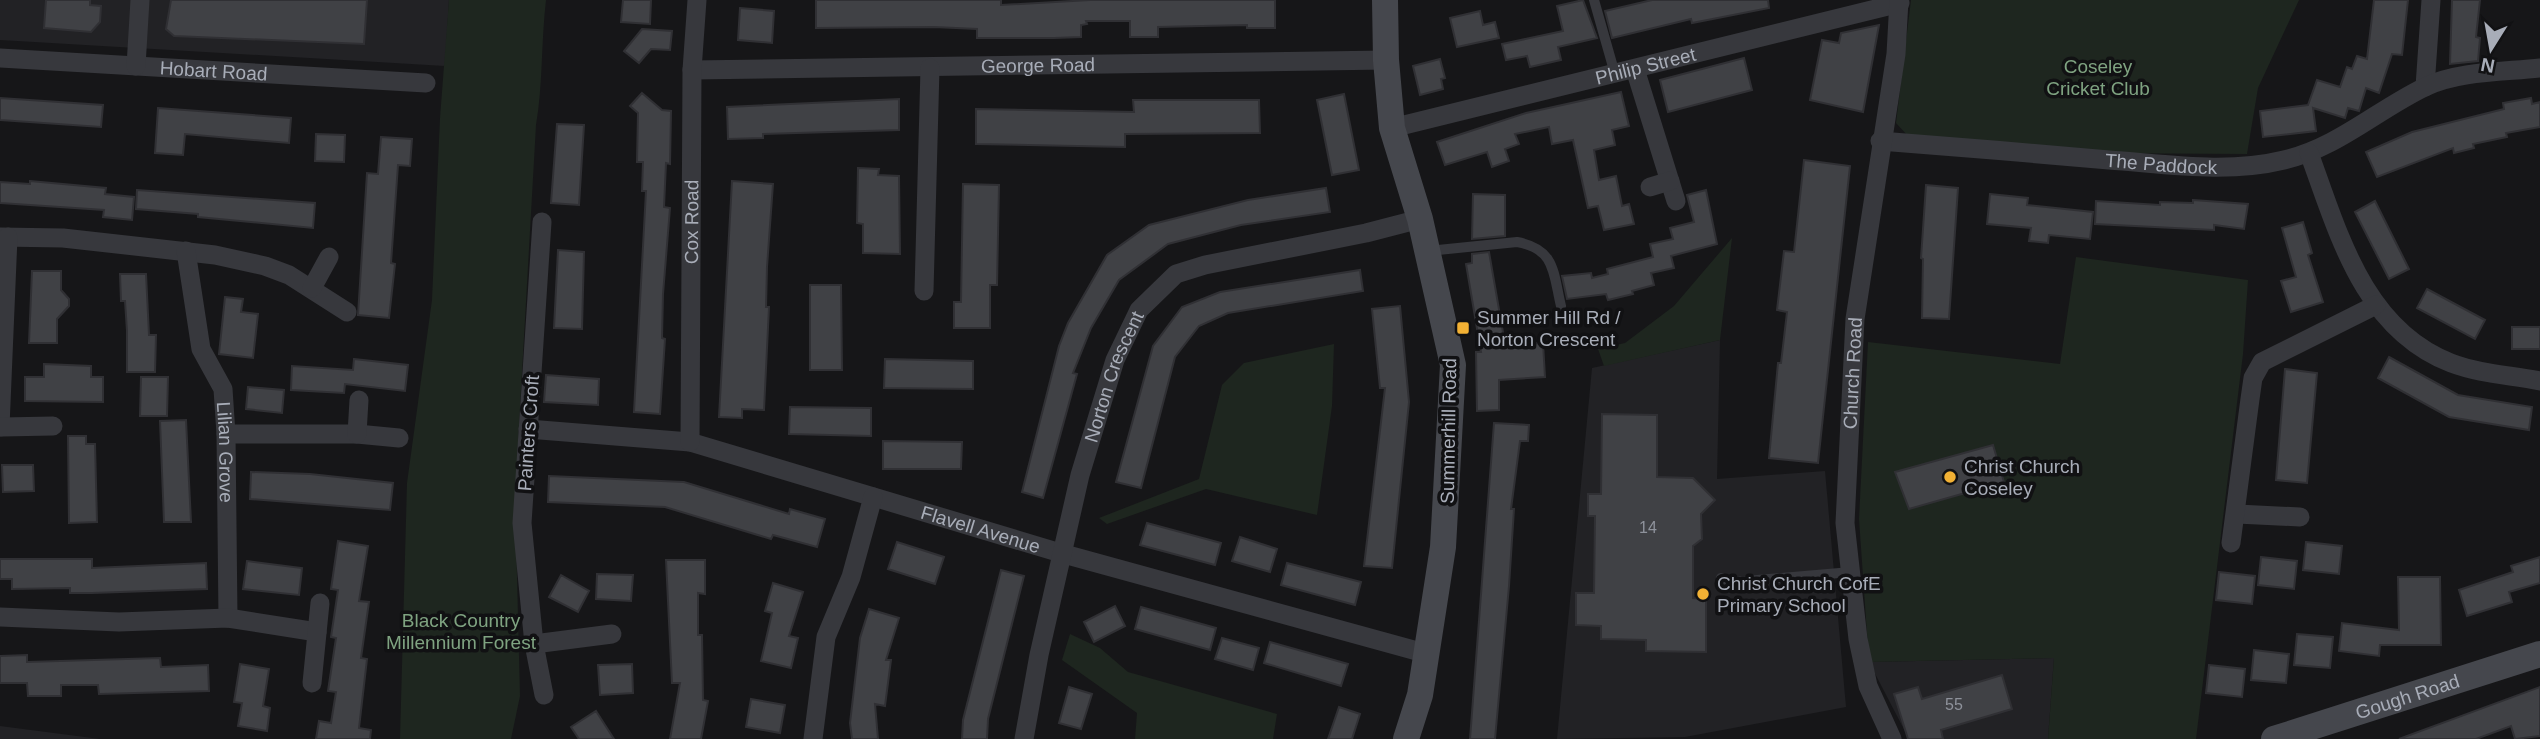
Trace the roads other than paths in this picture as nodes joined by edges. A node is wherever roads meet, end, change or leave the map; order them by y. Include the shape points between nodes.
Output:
1 (140, 0) edge
2 (697, 0) edge
3 (1385, 0) edge
4 (1594, 0) edge
5 (2431, 0) edge
6 (1900, 2) edge
7 (0, 58) edge
8 (1386, 60) junction
9 (136, 66) junction
10 (930, 68) junction
11 (2540, 68) edge
12 (1635, 69) junction
13 (692, 70) junction
14 (1615, 74) junction
15 (426, 83) dead end
16 (2425, 87) junction
17 (1392, 128) junction
18 (1880, 141) junction
19 (2309, 153) junction
20 (1670, 181) junction
21 (1650, 187) dead end
22 (1676, 201) dead end
23 (1420, 219) junction
24 (542, 222) dead end
25 (4, 237) edge
26 (186, 251) junction
27 (1428, 251) junction
28 (329, 257) dead end
29 (312, 288) junction
30 (924, 291) dead end
31 (2376, 305) junction
32 (1560, 306) dead end
33 (347, 312) dead end
34 (2540, 382) edge
35 (359, 400) dead end
36 (53, 426) dead end
37 (1, 427) edge
38 (528, 429) junction
39 (226, 434) junction
40 (356, 434) junction
41 (399, 438) dead end
42 (690, 442) junction
43 (873, 496) junction
44 (2237, 514) junction
45 (2300, 517) dead end
46 (2231, 543) dead end
47 (1064, 554) junction
48 (1852, 572) junction
49 (1721, 578) dead end
50 (320, 603) dead end
51 (0, 617) edge
52 (228, 618) junction
53 (317, 632) junction
54 (611, 634) dead end
55 (534, 643) junction
56 (1428, 654) junction
57 (2540, 654) edge
58 (312, 683) dead end
59 (544, 695) dead end
60 (813, 739) edge
61 (1024, 739) edge
62 (1406, 739) edge
63 (1892, 739) edge
64 (2274, 739) edge

1 - 9 street
2 - 13 street, Cox Road
3 - 8 main road, Summerhill Road
4 - 14 lane
5 - 16 street
6 - 12 street, Philip Street
6 - 18 street, Church Road
7 - 9 street, Hobart Road
8 - 10 street, George Road
8 - 17 main road, Summerhill Road
9 - 15 street, Hobart Road
10 - 13 street, George Road
10 - 30 street
11 - 16 street, The Paddock
12 - 14 street, Philip Street
12 - 20 street
13 - 42 street, Cox Road
14 - 17 street, Philip Street
16 - 19 street, The Paddock
17 - 23 main road, Summerhill Road
18 - 19 street, The Paddock via 2191,166 2245,166
18 - 48 street, Church Road via 1855,319 1845,523
19 - 31 street via 2347,254
20 - 21 street
20 - 22 street
23 - 27 main road, Summerhill Road
23 - 47 street, Norton Crescent via 1176,274 1139,310 1115,360 1080,475
24 - 38 street, Painters Croft
25 - 26 street via 63,238
25 - 37 street
26 - 29 street via 265,266
26 - 39 street, Lilian Grove via 201,349 223,389
27 - 32 lane via 1530,244 1549,258
27 - 56 main road, Summerhill Road via 1453,365 1443,547
28 - 29 street
29 - 33 street
31 - 34 street via 2399,329 2440,358 2482,372
31 - 44 street via 2262,362 2253,378
35 - 40 street
36 - 37 street
38 - 42 street, Flavell Avenue
38 - 55 street, Painters Croft via 522,523
39 - 40 street
39 - 52 street, Lilian Grove
40 - 41 street
42 - 43 street, Flavell Avenue
43 - 47 street, Flavell Avenue
43 - 60 street via 851,577 826,637
44 - 45 street
44 - 46 street
47 - 56 street, Flavell Avenue
47 - 61 street, Norton Crescent
48 - 49 lane via 1734,582
48 - 63 street, Church Road via 1868,686
50 - 53 street
51 - 52 street via 119,622
52 - 53 street
53 - 58 street
54 - 55 street
55 - 59 street, Painters Croft
56 - 62 main road, Summerhill Road
57 - 64 main road, Gough Road

